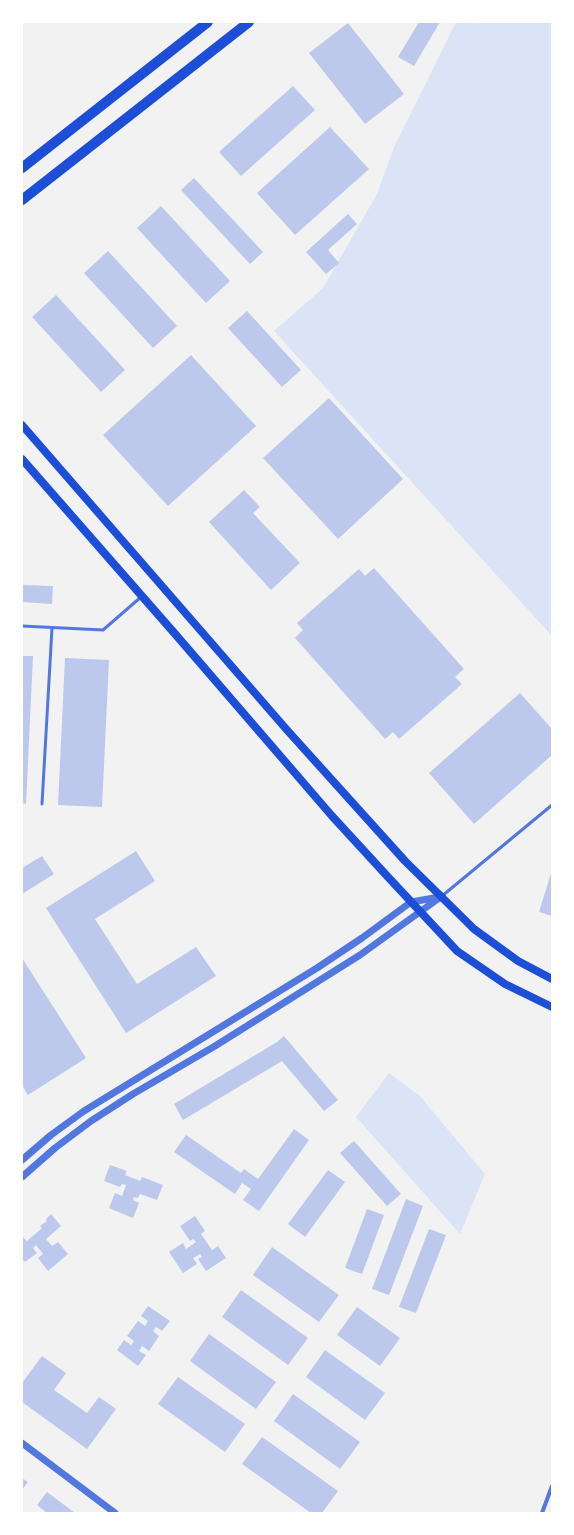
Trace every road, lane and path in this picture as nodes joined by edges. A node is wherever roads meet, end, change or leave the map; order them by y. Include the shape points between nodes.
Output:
1 (208, 22) edge
2 (249, 22) edge
3 (22, 168) edge
4 (22, 200) edge
5 (22, 425) edge
6 (22, 459) edge
7 (142, 596) junction
8 (22, 626) edge
9 (52, 628) junction
10 (42, 804) dead end
11 (552, 806) edge
12 (442, 896) junction
13 (411, 902) junction
14 (420, 912) junction
15 (552, 980) edge
16 (552, 1007) edge
17 (22, 1160) edge
18 (22, 1177) edge
19 (22, 1444) edge
20 (552, 1486) edge
21 (115, 1513) edge
22 (542, 1513) edge

1 - 3 main road
2 - 4 main road
5 - 12 main road via 287,730 405,861
6 - 7 main road
7 - 9 lane via 103,630
7 - 13 main road via 322,804
8 - 9 lane
9 - 10 lane
11 - 12 lane
12 - 13 street
12 - 14 street
12 - 15 main road via 474,929 518,961
13 - 14 main road
13 - 17 street via 317,968 84,1112 51,1135
14 - 16 main road via 457,951 505,984
14 - 18 street via 360,955 91,1121
19 - 21 street
20 - 22 street

